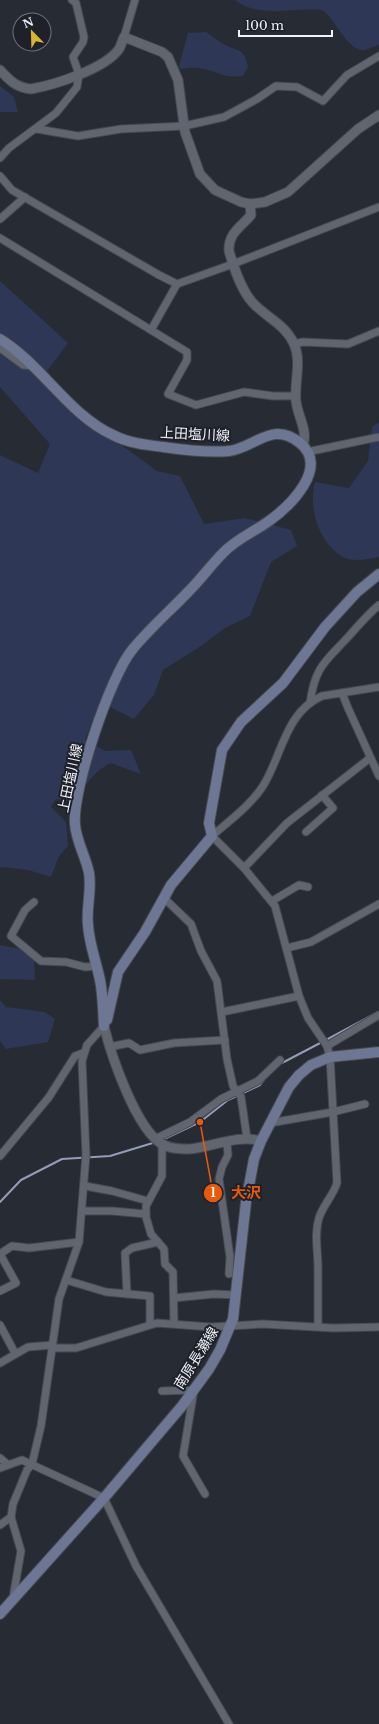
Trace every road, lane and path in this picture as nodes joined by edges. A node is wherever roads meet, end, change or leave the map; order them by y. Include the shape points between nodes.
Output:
1 (72, 0) edge
2 (135, 0) edge
3 (124, 37) junction
4 (379, 56) edge
5 (0, 70) edge
6 (79, 74) junction
7 (379, 115) edge
8 (379, 121) edge
9 (366, 124) junction
10 (184, 126) junction
11 (37, 129) junction
12 (0, 158) edge
13 (0, 176) edge
14 (25, 197) junction
15 (250, 204) junction
16 (379, 207) edge
17 (0, 219) edge
18 (0, 238) edge
19 (233, 264) junction
20 (177, 284) junction
21 (151, 330) junction
22 (379, 331) edge
23 (0, 339) edge
24 (294, 344) junction
25 (0, 348) edge
26 (33, 366) junction
27 (296, 396) junction
28 (379, 437) edge
29 (305, 449) junction
30 (379, 574) edge
31 (379, 605) edge
32 (379, 687) edge
33 (342, 693) junction
34 (310, 703) junction
35 (370, 758) junction
36 (379, 776) edge
37 (322, 795) junction
38 (306, 832) dead end
39 (212, 836) junction
40 (244, 868) junction
41 (308, 887) dead end
42 (164, 899) junction
43 (272, 901) junction
44 (34, 902) dead end
45 (379, 904) edge
46 (287, 948) junction
47 (97, 966) junction
48 (299, 996) junction
49 (222, 1012) junction
50 (379, 1015) edge
51 (104, 1026) junction
52 (225, 1040) junction
53 (327, 1046) junction
54 (109, 1047) junction
55 (379, 1052) edge
56 (83, 1054) junction
57 (330, 1057) junction
58 (280, 1060) dead end
59 (236, 1091) junction
60 (365, 1104) dead end
61 (333, 1112) junction
62 (270, 1123) junction
63 (247, 1138) junction
64 (261, 1141) junction
65 (159, 1142) junction
66 (227, 1142) junction
67 (0, 1156) edge
68 (85, 1186) junction
69 (148, 1201) junction
70 (82, 1211) junction
71 (146, 1214) junction
72 (79, 1242) junction
73 (158, 1242) junction
74 (0, 1254) edge
75 (230, 1274) dead end
76 (66, 1280) junction
77 (0, 1291) edge
78 (127, 1294) junction
79 (236, 1296) junction
80 (174, 1298) junction
81 (174, 1323) junction
82 (150, 1324) junction
83 (0, 1325) edge
84 (232, 1326) junction
85 (318, 1326) junction
86 (379, 1328) edge
87 (52, 1346) junction
88 (15, 1353) junction
89 (0, 1363) edge
90 (194, 1390) junction
91 (162, 1391) dead end
92 (0, 1458) edge
93 (32, 1464) junction
94 (3, 1466) edge
95 (206, 1494) dead end
96 (104, 1498) junction
97 (11, 1517) junction
98 (0, 1525) edge
99 (13, 1598) junction
100 (0, 1614) edge
101 (229, 1724) edge

1 - 6 street via 76,3 84,37 73,57
2 - 3 street
3 - 6 street via 110,57
3 - 10 street via 162,52 168,57 181,91
4 - 10 street via 347,75 323,101 297,87 276,86 224,117
5 - 6 street via 23,89 31,89
6 - 11 street via 78,87 56,113
7 - 9 street
8 - 9 street via 369,126
9 - 15 street via 288,192 274,200
10 - 11 street via 121,129 78,136
10 - 15 street via 200,174 215,190 227,197
11 - 12 street
13 - 14 street via 12,190
14 - 17 street
14 - 20 street
15 - 19 street via 251,215 235,230 229,243
16 - 19 street
18 - 21 street
19 - 20 street
19 - 24 street via 252,303 281,325
20 - 21 street
21 - 27 street via 186,352 187,360 168,394 196,405 244,392
22 - 24 street via 348,344
23 - 26 main road, 上田塩川線
24 - 27 street via 298,359
25 - 26 street via 23,365
26 - 29 main road, 上田塩川線 via 78,411 111,435 128,441 166,448 221,452 242,448 259,438 276,434 292,438
27 - 29 street via 298,412 306,431
28 - 29 street
29 - 47 main road, 上田塩川線 via 311,464 310,473 306,483 290,503 268,523 251,531 224,551 190,591 131,650 120,668 92,740 76,809 77,837 88,871 88,923
30 - 39 main road via 357,592 325,627 283,683 241,722 222,750 209,823
31 - 34 street via 364,617 317,671
32 - 33 street
33 - 34 street via 322,696
33 - 35 street
34 - 39 street via 299,713 285,734 275,764 262,786 245,808
35 - 36 street
35 - 37 street
37 - 38 street via 333,808
37 - 40 street via 288,823
39 - 40 street
39 - 42 main road via 171,885
40 - 43 street
41 - 43 street via 299,885
42 - 49 street via 191,924 201,951 217,981
42 - 51 main road via 118,972
43 - 46 street
44 - 47 street via 25,910 11,936 12,939 41,960 85,967
45 - 46 street via 311,942
46 - 48 street
47 - 51 main road, 上田塩川線
48 - 49 street
48 - 53 street via 308,1018
49 - 52 street
50 - 53 street
51 - 54 street
51 - 56 street via 87,1045
52 - 54 street via 174,1043 140,1050 129,1043
52 - 59 street
53 - 57 street
54 - 65 street via 121,1080 144,1123
55 - 57 main road, 南原長瀬線
56 - 67 street via 76,1056 49,1098
56 - 68 street
57 - 61 street
57 - 62 main road, 南原長瀬線 via 299,1075 289,1087
58 - 59 street via 258,1081
59 - 63 street via 241,1097
59 - 65 street
60 - 61 street
61 - 62 street
61 - 85 street via 337,1183 318,1220
62 - 64 main road, 南原長瀬線
63 - 64 street
63 - 66 street
64 - 79 main road, 南原長瀬線 via 254,1159 246,1202
65 - 66 street via 173,1149 190,1149
65 - 69 street via 162,1176
66 - 75 street via 228,1155 219,1179
68 - 69 street
68 - 70 street
69 - 71 street
70 - 71 street
70 - 72 street
71 - 73 street via 151,1234
72 - 74 street via 29,1248 12,1246
72 - 76 street
73 - 78 street via 132,1248 125,1253
73 - 80 street via 164,1249 165,1264 173,1272
74 - 77 street via 16,1283
76 - 78 street via 106,1292
76 - 87 street via 59,1299
78 - 82 street via 150,1296
79 - 80 street via 214,1294
79 - 84 main road, 南原長瀬線
80 - 81 street
81 - 82 street
81 - 84 street via 211,1327
82 - 87 street via 76,1348
83 - 88 street
84 - 85 street
84 - 90 main road, 南原長瀬線
85 - 86 street
87 - 88 street via 28,1347
87 - 93 street via 41,1426
88 - 89 street
90 - 91 street
90 - 95 street via 183,1456
90 - 96 main road, 南原長瀬線
92 - 94 street
93 - 94 street via 22,1460
93 - 96 street
93 - 97 street via 27,1470
96 - 99 main road, 南原長瀬線
96 - 101 street via 136,1566
97 - 98 street
97 - 99 street via 21,1551
99 - 100 main road, 南原長瀬線

